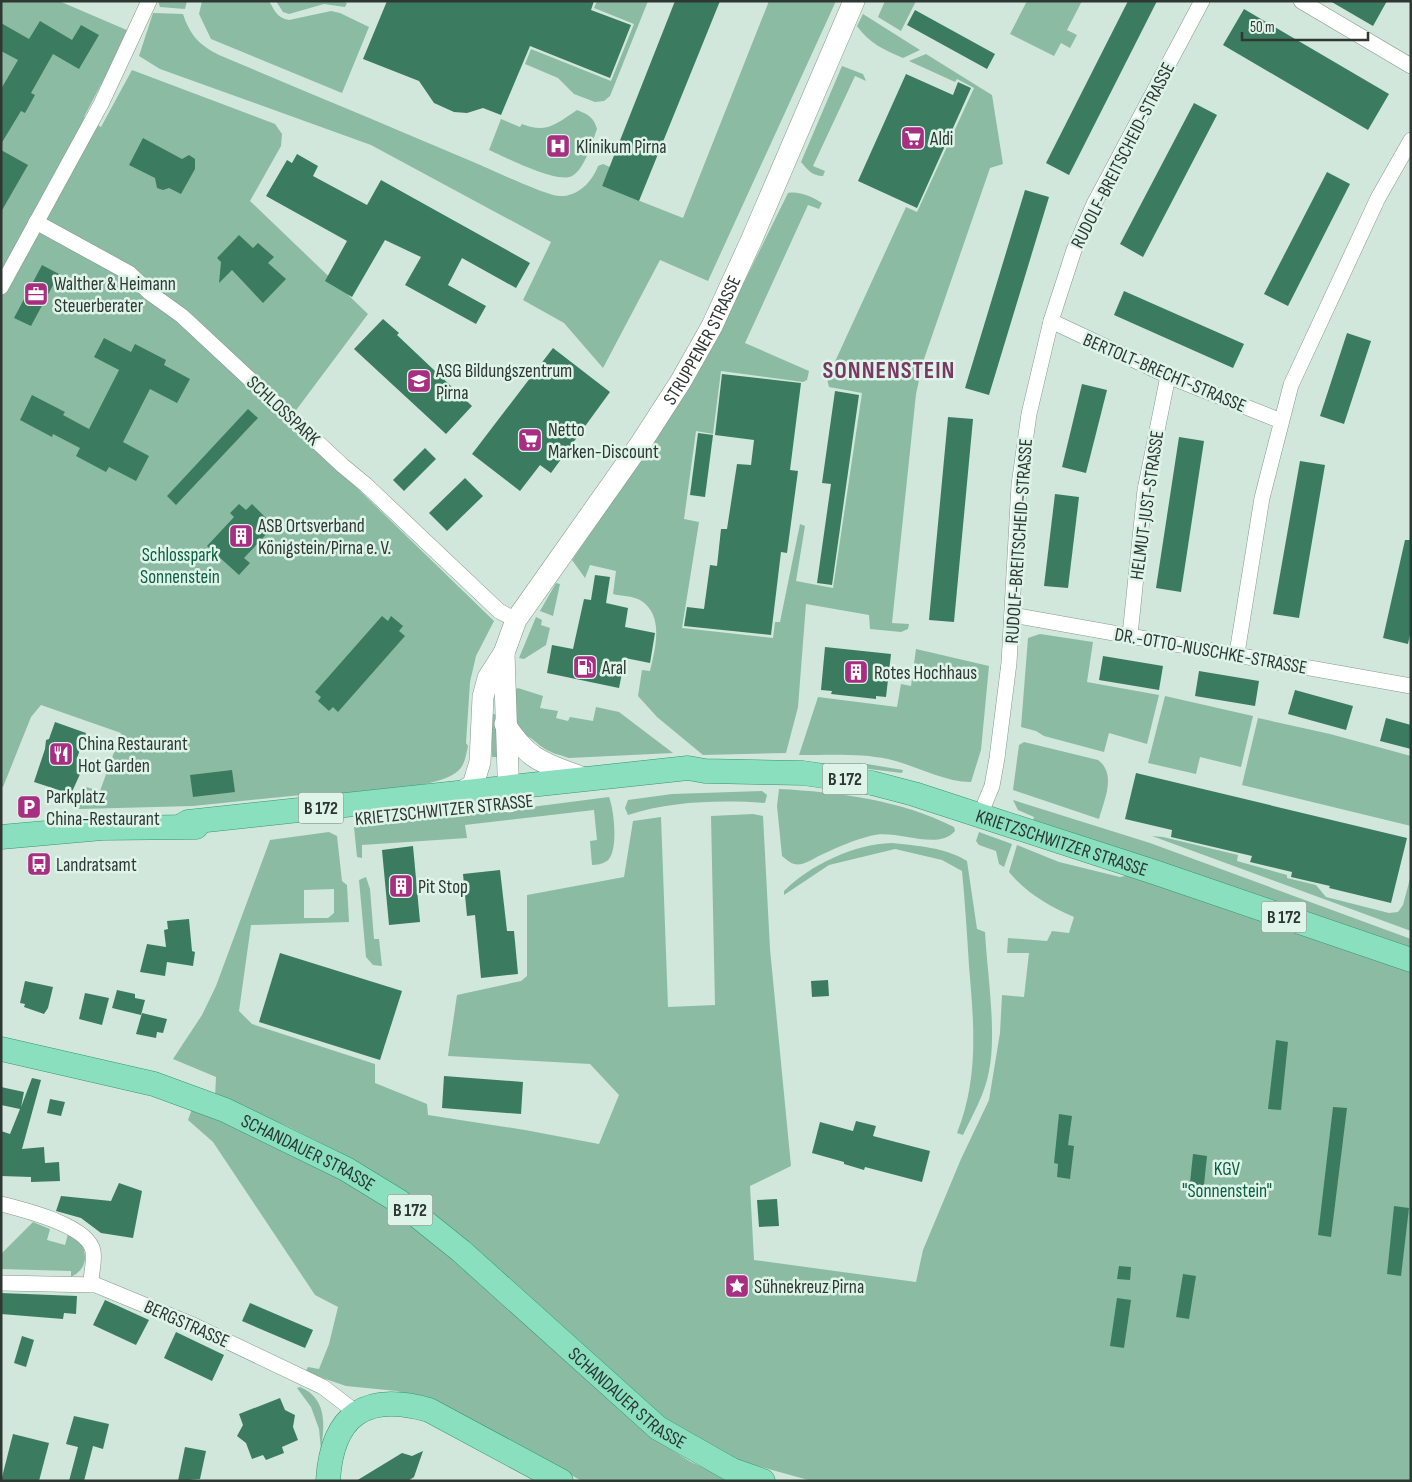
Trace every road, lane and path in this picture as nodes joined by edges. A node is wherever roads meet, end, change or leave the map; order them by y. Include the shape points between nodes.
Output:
1 (149, 1) edge
2 (854, 1) edge
3 (1202, 1) edge
4 (1301, 1) edge
5 (1411, 66) edge
6 (1411, 140) edge
7 (36, 222) junction
8 (1, 287) edge
9 (1051, 321) junction
10 (1168, 376) junction
11 (1281, 421) junction
12 (1012, 615) junction
13 (516, 620) junction
14 (1130, 635) junction
15 (504, 653) junction
16 (1237, 653) junction
17 (1411, 686) edge
18 (505, 724) junction
19 (705, 771) junction
20 (584, 778) junction
21 (461, 792) junction
22 (508, 794) junction
23 (980, 815) junction
24 (181, 826) junction
25 (1, 837) edge
26 (1411, 960) edge
27 (1, 1049) edge
28 (1, 1204) edge
29 (1, 1282) edge
30 (91, 1283) junction
31 (357, 1413) junction
32 (328, 1481) edge
33 (561, 1481) edge
34 (763, 1481) edge

1 - 7 street via 101,104
2 - 13 main road, STRUPPENER STRASSE via 712,326 641,443
3 - 9 street, RUDOLF-BREITSCHEID-STRASSE via 1094,204 1074,250
4 - 5 street
6 - 11 street via 1378,198 1321,316 1290,385
7 - 8 street
7 - 13 street, SCHLOSSPARK via 128,274 182,316 498,611
9 - 10 street, BERTOLT-BRECHT-STRASSE
9 - 12 street, RUDOLF-BREITSCHEID-STRASSE via 1029,414 1019,485
10 - 11 street, BERTOLT-BRECHT-STRASSE
10 - 14 street, HELMUT-JUST-STRASSE via 1144,490
11 - 16 street via 1262,498
12 - 14 street, DR.-OTTO-NUSCHKE-STRASSE
12 - 23 street, RUDOLF-BREITSCHEID-STRASSE via 994,777
13 - 15 main road, STRUPPENER STRASSE
14 - 16 street, DR.-OTTO-NUSCHKE-STRASSE
15 - 18 main road, STRUPPENER STRASSE
15 - 21 main road, STRUPPENER STRASSE via 488,678 478,770 473,785
16 - 17 street, DR.-OTTO-NUSCHKE-STRASSE
18 - 20 main road via 523,750 539,761
18 - 22 main road, STRUPPENER STRASSE
19 - 20 main road, KRIETZSCHWITZER STRASSE / B 172 via 688,768
19 - 22 main road, KRIETZSCHWITZER STRASSE / B 172 via 672,784
19 - 23 main road, KRIETZSCHWITZER STRASSE / B 172 via 802,772 872,783
20 - 22 main road, KRIETZSCHWITZER STRASSE / B 172
21 - 22 main road, KRIETZSCHWITZER STRASSE / B 172
21 - 24 main road, KRIETZSCHWITZER STRASSE / B 172 via 188,822
22 - 24 main road, KRIETZSCHWITZER STRASSE / B 172 via 262,831
23 - 26 main road, KRIETZSCHWITZER STRASSE / B 172
24 - 25 main road, KRIETZSCHWITZER STRASSE / B 172 via 102,828
27 - 34 main road, SCHANDAUER STRASSE / B 172 via 154,1084 225,1110 346,1169 400,1202 461,1251 658,1428 732,1470
28 - 30 street via 42,1216 80,1233 93,1251
29 - 30 street, BERGSTRASSE
30 - 31 street, BERGSTRASSE via 148,1305 280,1365 323,1387
31 - 32 main road via 339,1430 332,1449
31 - 33 main road via 385,1403 406,1403 429,1410

